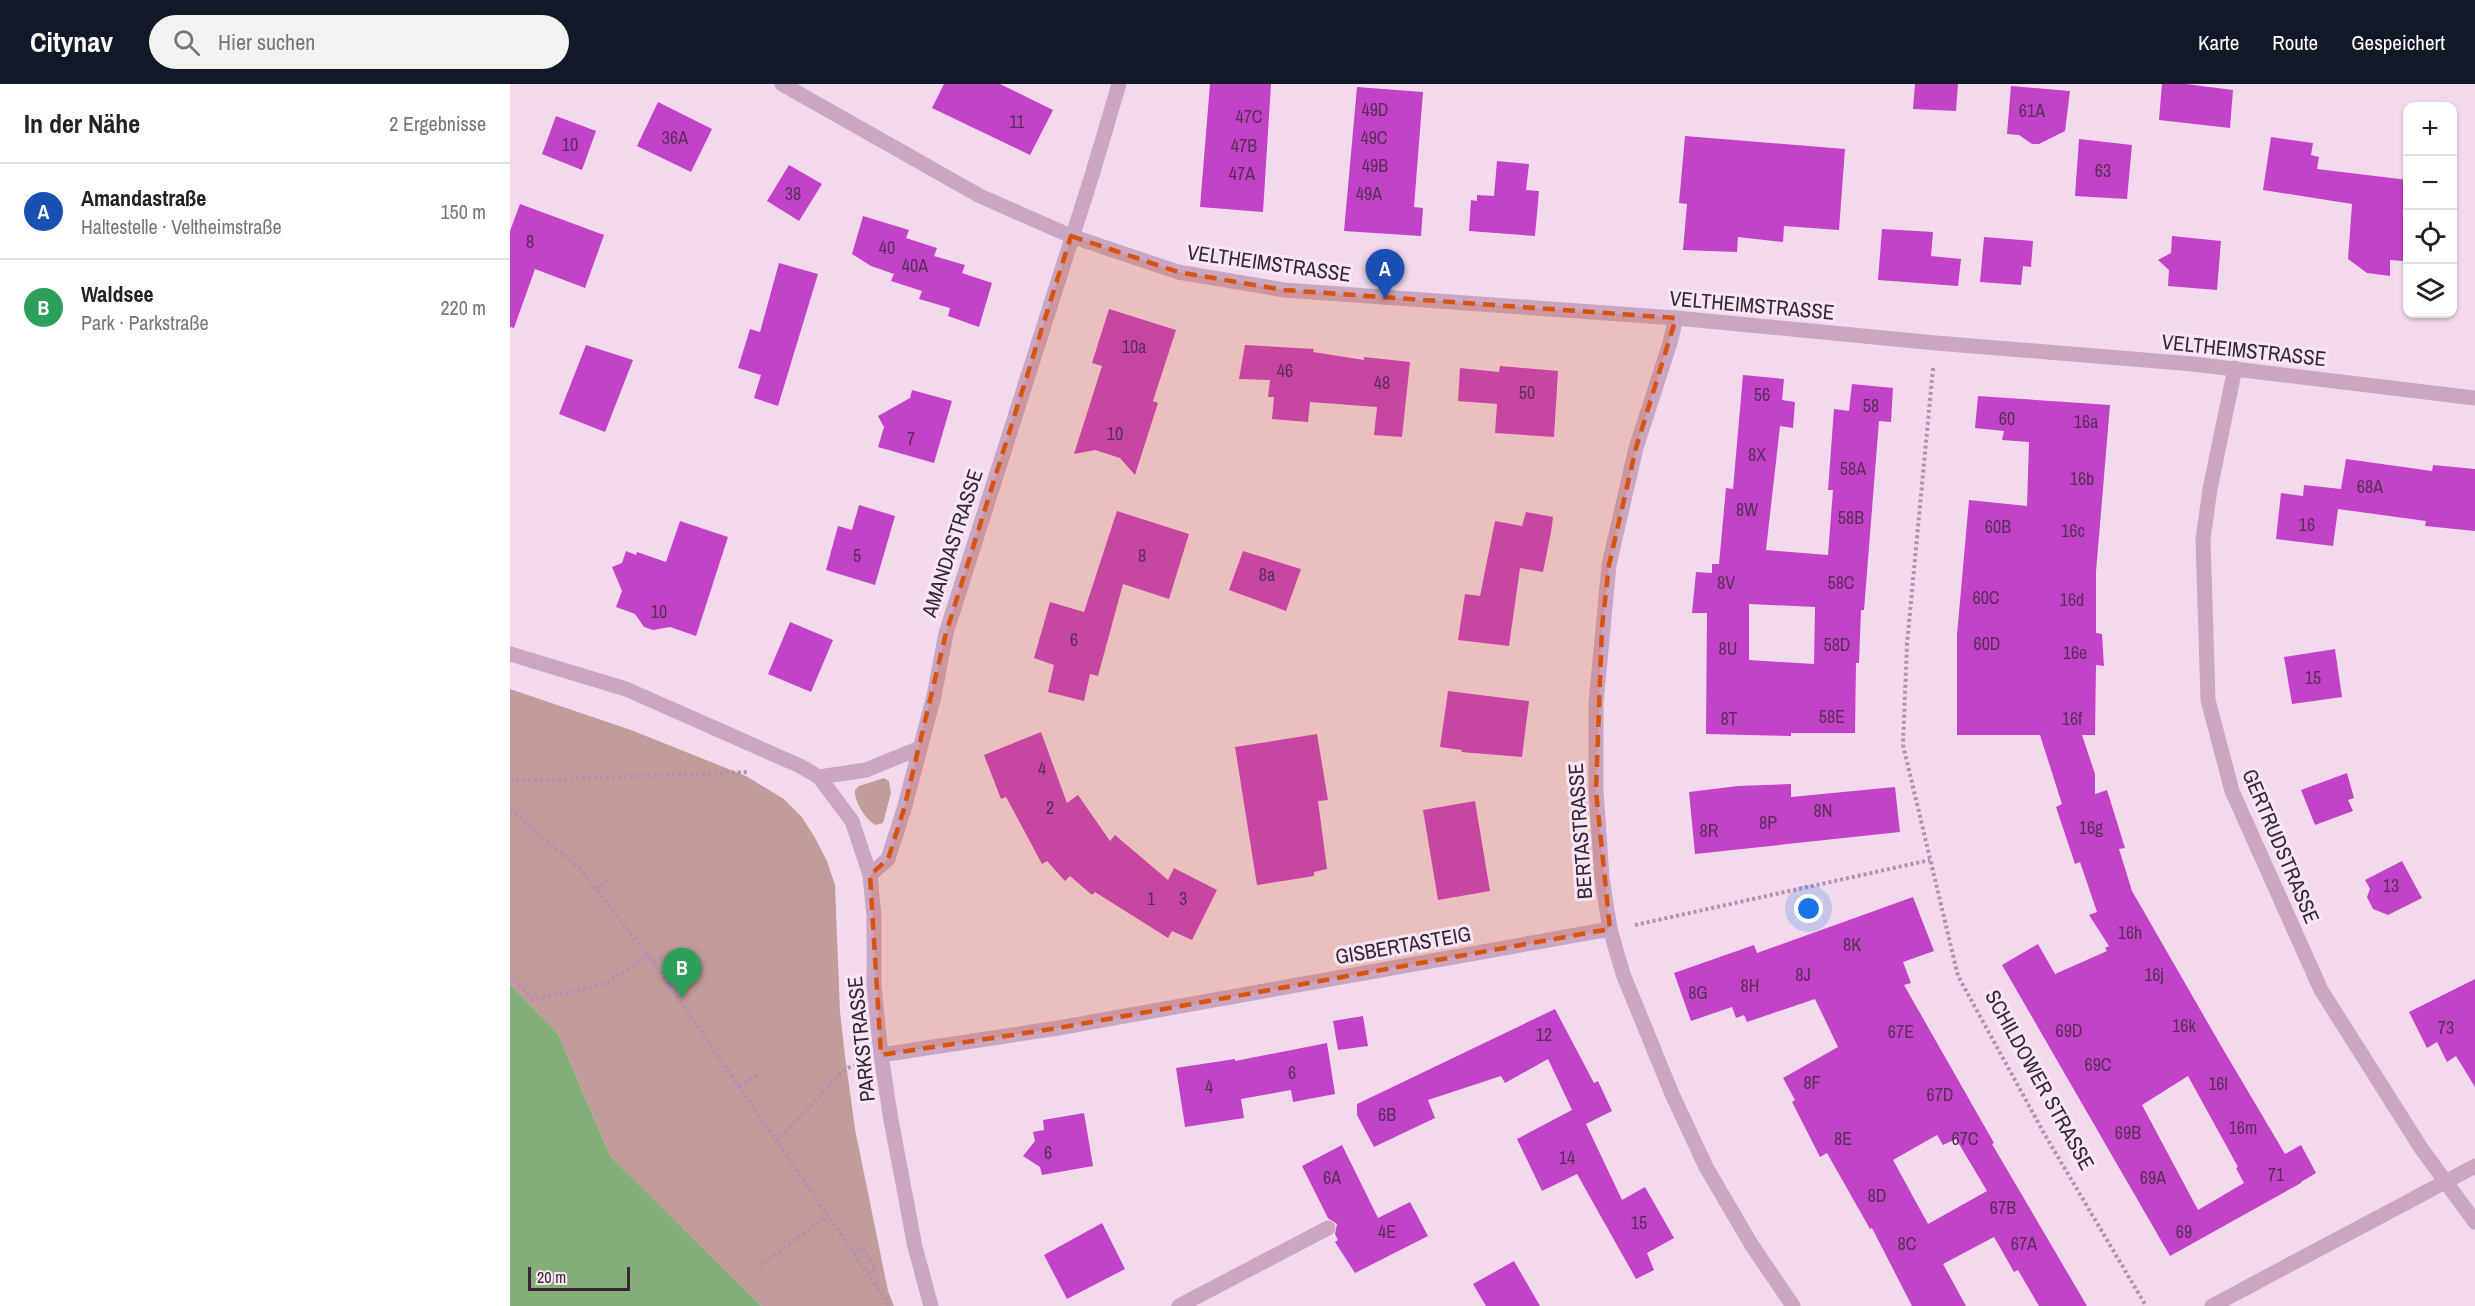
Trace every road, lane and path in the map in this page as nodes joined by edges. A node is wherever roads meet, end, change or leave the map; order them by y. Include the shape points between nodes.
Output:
1 (782, 84) edge
2 (1119, 84) edge
3 (1071, 236) junction
4 (1676, 318) junction
5 (1936, 344) junction
6 (2235, 368) junction
7 (2475, 398) edge
8 (510, 654) edge
9 (920, 748) junction
10 (757, 771) dead end
11 (819, 777) junction
12 (510, 781) edge
13 (510, 809) edge
14 (1930, 860) junction
15 (870, 875) junction
16 (610, 879) dead end
17 (597, 889) junction
18 (1610, 929) junction
19 (677, 950) dead end
20 (649, 956) junction
21 (654, 963) junction
22 (689, 972) dead end
23 (510, 976) edge
24 (669, 985) junction
25 (881, 1055) junction
26 (760, 1074) dead end
27 (739, 1086) dead end
28 (777, 1141) junction
29 (2475, 1166) edge
30 (2446, 1182) junction
31 (828, 1216) junction
32 (2475, 1222) edge
33 (1328, 1228) dead end
34 (853, 1252) junction
35 (759, 1266) dead end
36 (868, 1273) junction
37 (890, 1306) edge
38 (931, 1306) edge
39 (1179, 1306) edge
40 (1793, 1306) edge
41 (2146, 1306) edge
42 (2212, 1306) edge

1 - 3 street, VELTHEIMSTRASSE via 980,196
2 - 3 street, AMANDASTRASSE
3 - 4 street, VELTHEIMSTRASSE via 1178,272 1284,290
3 - 9 street, AMANDASTRASSE via 946,633
4 - 5 street, VELTHEIMSTRASSE
4 - 18 street, BERTASTRASSE via 1636,448 1609,566 1602,627 1596,703 1596,791
5 - 6 street, VELTHEIMSTRASSE
5 - 14 path via 1907,644 1903,745
6 - 7 street, VELTHEIMSTRASSE
6 - 30 street, GERTRUDSTRASSE via 2203,539 2208,700 2218,741 2232,791 2321,990
8 - 11 street, PARKSTRASSE via 626,689
9 - 11 street via 866,770
9 - 15 street, AMANDASTRASSE via 888,859
10 - 12 path
11 - 15 street, PARKSTRASSE via 852,821
13 - 17 path via 580,869
14 - 18 path
14 - 41 path, SCHILDOWER STRASSE via 1958,976 2045,1135
15 - 25 street, PARKSTRASSE
16 - 17 path
17 - 20 path
18 - 25 street, GISBERTASTEIG via 1058,1028
18 - 40 street, BERTASTRASSE via 1639,1018 1706,1167
19 - 21 path
20 - 21 path
20 - 23 path via 603,985 533,999
21 - 24 path
22 - 24 path
24 - 28 path
25 - 28 path via 845,1069
25 - 38 street, PARKSTRASSE via 915,1247
26 - 27 path
28 - 31 path
29 - 30 street
30 - 32 street, GERTRUDSTRASSE
30 - 42 street
31 - 34 path
31 - 35 path
33 - 39 street
34 - 36 path
34 - 36 path via 861,1247 871,1260 876,1268
36 - 37 path

